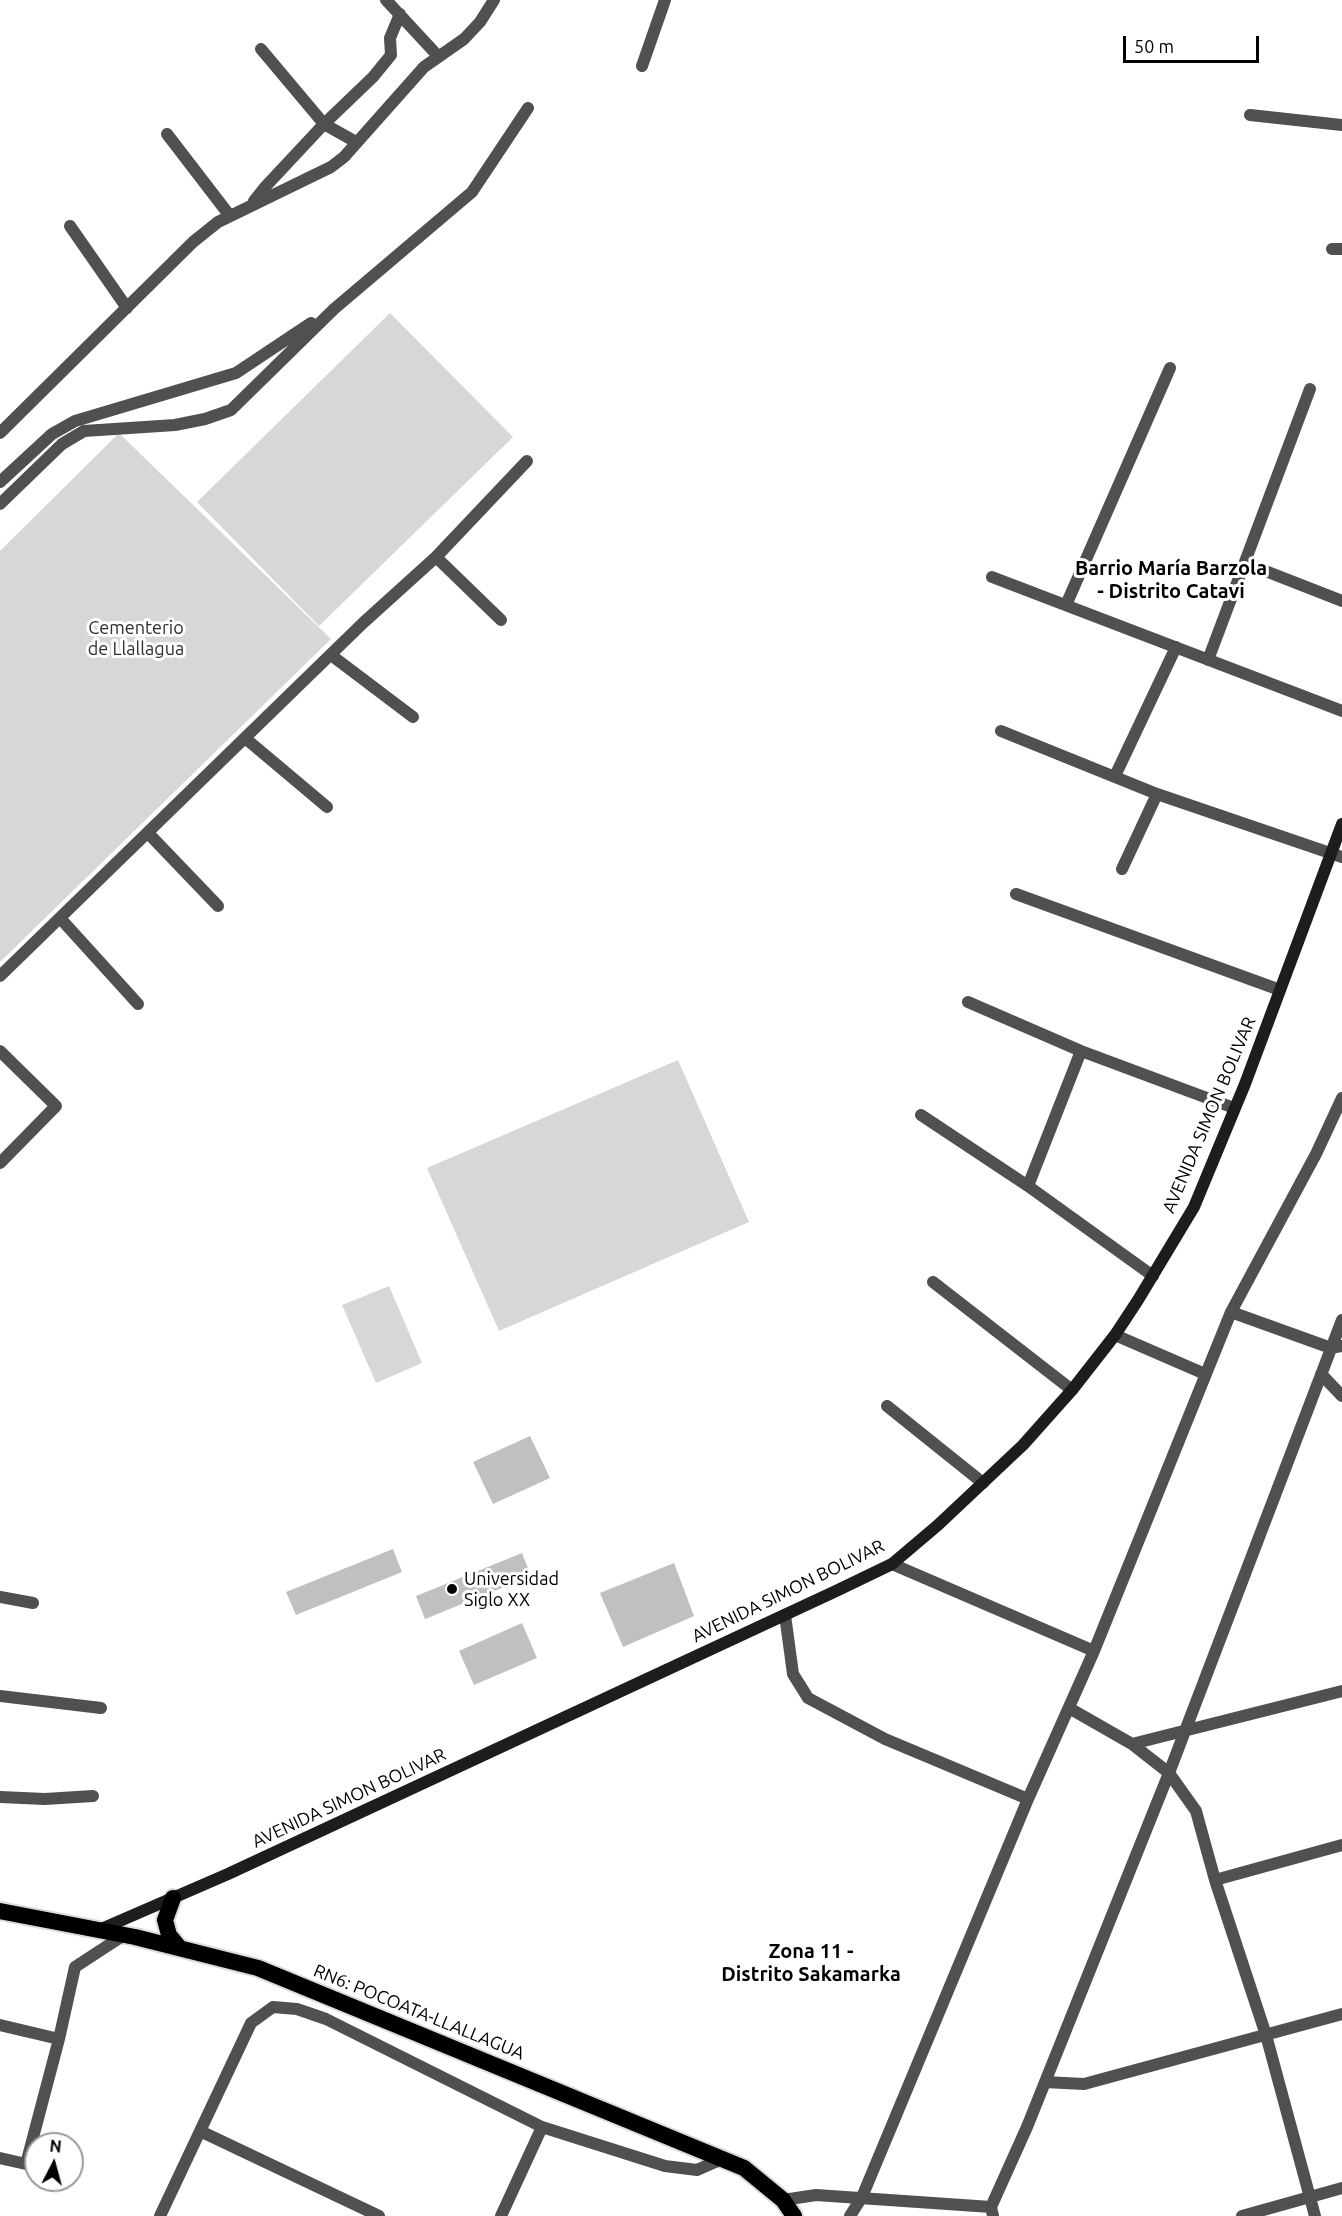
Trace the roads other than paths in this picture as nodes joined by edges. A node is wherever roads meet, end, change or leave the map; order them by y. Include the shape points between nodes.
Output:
1 (386, 0) edge
2 (494, 0) edge
3 (665, 0) edge
4 (399, 14) junction
5 (261, 49) dead end
6 (438, 56) junction
7 (642, 66) dead end
8 (528, 108) dead end
9 (1250, 115) dead end
10 (324, 124) junction
11 (1342, 125) edge
12 (167, 134) dead end
13 (356, 142) junction
14 (252, 205) junction
15 (230, 216) junction
16 (70, 226) dead end
17 (127, 308) junction
18 (334, 309) junction
19 (1170, 368) dead end
20 (1310, 389) dead end
21 (0, 433) edge
22 (527, 461) dead end
23 (0, 482) edge
24 (0, 504) edge
25 (436, 556) junction
26 (1245, 563) junction
27 (992, 577) dead end
28 (1342, 601) edge
29 (1066, 605) junction
30 (501, 620) dead end
31 (1176, 647) junction
32 (331, 655) junction
33 (1208, 660) junction
34 (1342, 711) edge
35 (413, 717) dead end
36 (1001, 731) dead end
37 (244, 738) junction
38 (1115, 776) junction
39 (1156, 794) junction
40 (327, 807) dead end
41 (1342, 825) edge
42 (148, 833) junction
43 (1337, 856) edge
44 (1122, 869) dead end
45 (1017, 894) dead end
46 (218, 906) dead end
47 (60, 918) junction
48 (0, 976) edge
49 (1280, 990) junction
50 (968, 1002) dead end
51 (138, 1004) dead end
52 (0, 1051) edge
53 (1081, 1051) junction
54 (1342, 1098) edge
55 (1234, 1108) junction
56 (921, 1115) dead end
57 (0, 1163) edge
58 (1028, 1185) junction
59 (1153, 1276) junction
60 (933, 1282) dead end
61 (1231, 1312) junction
62 (1342, 1320) edge
63 (1114, 1335) junction
64 (1337, 1347) edge
65 (1205, 1374) junction
66 (1321, 1374) junction
67 (1072, 1390) junction
68 (1342, 1396) edge
69 (887, 1406) dead end
70 (983, 1484) junction
71 (892, 1564) junction
72 (0, 1597) edge
73 (33, 1603) dead end
74 (785, 1615) junction
75 (1094, 1651) junction
76 (1342, 1691) edge
77 (0, 1696) edge
78 (101, 1708) dead end
79 (1069, 1708) junction
80 (1183, 1731) junction
81 (1132, 1744) junction
82 (1169, 1773) junction
83 (93, 1796) dead end
84 (0, 1797) edge
85 (1028, 1799) junction
86 (1342, 1845) edge
87 (1215, 1880) junction
88 (173, 1898) junction
89 (0, 1911) edge
90 (98, 1930) junction
91 (124, 1935) junction
92 (179, 1947) junction
93 (1342, 2014) edge
94 (0, 2025) edge
95 (1266, 2035) junction
96 (60, 2039) junction
97 (1045, 2082) junction
98 (542, 2127) junction
99 (200, 2131) junction
100 (0, 2158) edge
101 (722, 2159) junction
102 (1342, 2188) edge
103 (862, 2197) junction
104 (1310, 2197) junction
105 (783, 2200) junction
106 (992, 2211) edge
107 (160, 2216) edge
108 (379, 2216) edge
109 (501, 2216) edge
110 (794, 2216) edge
111 (850, 2216) edge
112 (1242, 2216) edge
113 (1315, 2216) edge

1 - 4 street
2 - 6 street via 464,39
3 - 7 street
4 - 6 street
4 - 10 street via 390,38 391,55
5 - 10 street
6 - 13 street
8 - 18 street via 472,192
9 - 11 street
10 - 13 street
10 - 14 street
12 - 15 street
13 - 14 street via 331,166
14 - 15 street
15 - 17 street via 192,242
16 - 17 street
17 - 21 street
18 - 23 street via 236,373 75,421 52,434
18 - 24 street via 231,410 175,425 84,431 62,444
19 - 29 street
20 - 26 street
22 - 25 street
25 - 30 street
25 - 32 street
26 - 28 street
26 - 33 street
27 - 29 street
29 - 31 street
31 - 33 street
31 - 38 street
32 - 35 street
32 - 37 street
33 - 34 street
36 - 38 street
37 - 40 street
37 - 42 street
38 - 39 street
39 - 43 street
39 - 44 street
41 - 43 main road, AVENIDA SIMON BOLIVAR
42 - 46 street
42 - 47 street
43 - 49 main road, AVENIDA SIMON BOLIVAR
45 - 49 street
47 - 48 street
47 - 51 street
49 - 55 main road, AVENIDA SIMON BOLIVAR
50 - 53 street
52 - 57 street via 56,1106
53 - 55 street
53 - 58 street
54 - 61 street
55 - 59 main road, AVENIDA SIMON BOLIVAR via 1194,1208
56 - 58 street
58 - 59 street
59 - 63 main road, AVENIDA SIMON BOLIVAR
60 - 67 street
61 - 64 street
61 - 65 street
62 - 64 street
63 - 65 street
63 - 67 main road, AVENIDA SIMON BOLIVAR
64 - 66 street
65 - 75 street
66 - 68 street
66 - 80 street
67 - 70 main road, AVENIDA SIMON BOLIVAR
69 - 70 street
70 - 71 main road, AVENIDA SIMON BOLIVAR
71 - 74 main road, AVENIDA SIMON BOLIVAR
71 - 75 street
72 - 73 street
74 - 85 street via 793,1674 808,1698 885,1739
74 - 88 main road, AVENIDA SIMON BOLIVAR
75 - 79 street
76 - 80 street
77 - 78 street
79 - 81 street
79 - 85 street
80 - 81 street
80 - 82 street
81 - 82 street
82 - 87 street via 1196,1811
82 - 97 street
83 - 84 street
85 - 103 street
86 - 87 street
87 - 95 street
88 - 90 main road, AVENIDA SIMON BOLIVAR
88 - 92 highway via 165,1920 169,1935
89 - 90 highway, RN6: POCOATA-LLALLAGUA
90 - 91 highway, RN6: POCOATA-LLALLAGUA
91 - 92 highway, RN6: POCOATA-LLALLAGUA
91 - 96 street via 75,1967
92 - 101 highway, RN6: POCOATA-LLALLAGUA via 258,1968
93 - 95 street
94 - 96 street
95 - 97 street via 1084,2084
95 - 104 street
96 - 100 street via 26,2164
97 - 106 street
98 - 99 street via 326,2019 297,2009 273,2007 251,2023
98 - 101 street via 664,2166 697,2170
98 - 109 street
99 - 107 street
99 - 108 street
101 - 105 highway, RN6: POCOATA-LLALLAGUA via 744,2168
102 - 104 street
103 - 105 street via 816,2194
103 - 106 street
103 - 111 street
104 - 112 street
104 - 113 street
105 - 110 highway, RN6: POCOATA-LLALLAGUA

